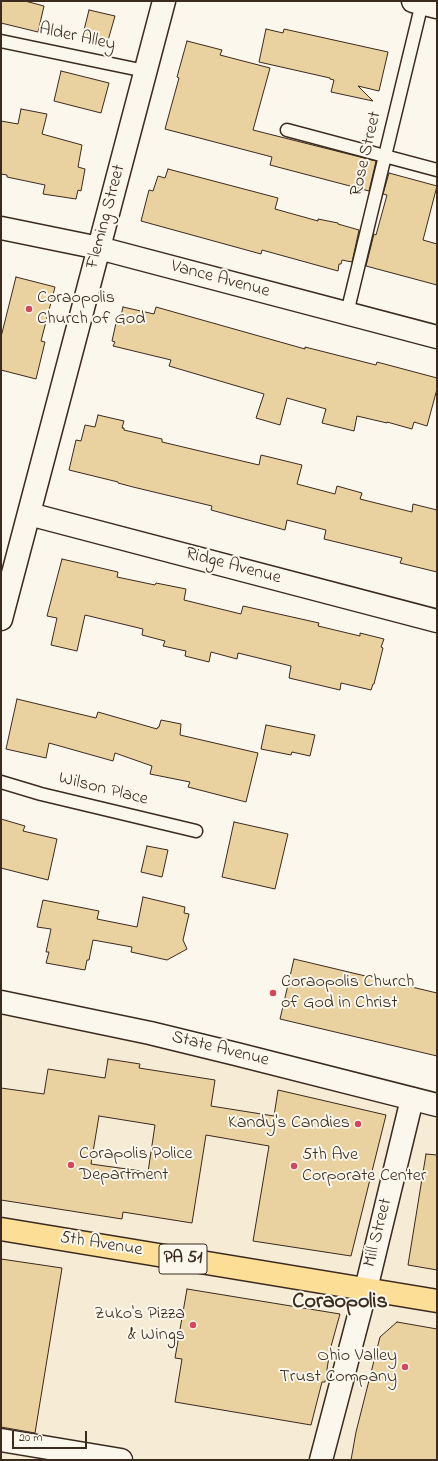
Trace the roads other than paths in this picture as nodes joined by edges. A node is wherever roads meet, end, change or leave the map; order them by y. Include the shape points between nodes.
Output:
1 (164, 1) edge
2 (424, 4) edge
3 (1, 41) edge
4 (145, 70) junction
5 (287, 130) dead end
6 (384, 156) junction
7 (437, 170) edge
8 (1, 228) edge
9 (99, 248) junction
10 (347, 313) junction
11 (437, 337) edge
12 (29, 514) junction
13 (1, 619) edge
14 (437, 621) edge
15 (1, 782) edge
16 (196, 831) dead end
17 (1, 1002) edge
18 (412, 1099) junction
19 (437, 1105) edge
20 (1, 1229) edge
21 (366, 1289) junction
22 (437, 1301) edge
23 (1, 1440) edge
24 (121, 1460) edge
25 (321, 1460) edge

1 - 4 street, Fleming Street
2 - 6 lane, Rose Street
3 - 4 lane, Alder Alley
4 - 9 street, Fleming Street
5 - 6 lane
6 - 7 lane
6 - 10 lane, Rose Street
8 - 9 street, Vance Avenue
9 - 10 street, Vance Avenue
9 - 12 street, Fleming Street
10 - 11 street, Vance Avenue
12 - 13 street, Fleming Street
12 - 14 street, Ridge Avenue
15 - 16 lane, Wilson Place
17 - 18 street, State Avenue via 171,1038
18 - 19 street, State Avenue
18 - 21 street, Mill Street
20 - 21 main road, 5th Avenue / PA 51
21 - 22 main road, 5th Avenue / PA 51
21 - 25 street, Mill Street
23 - 24 street

